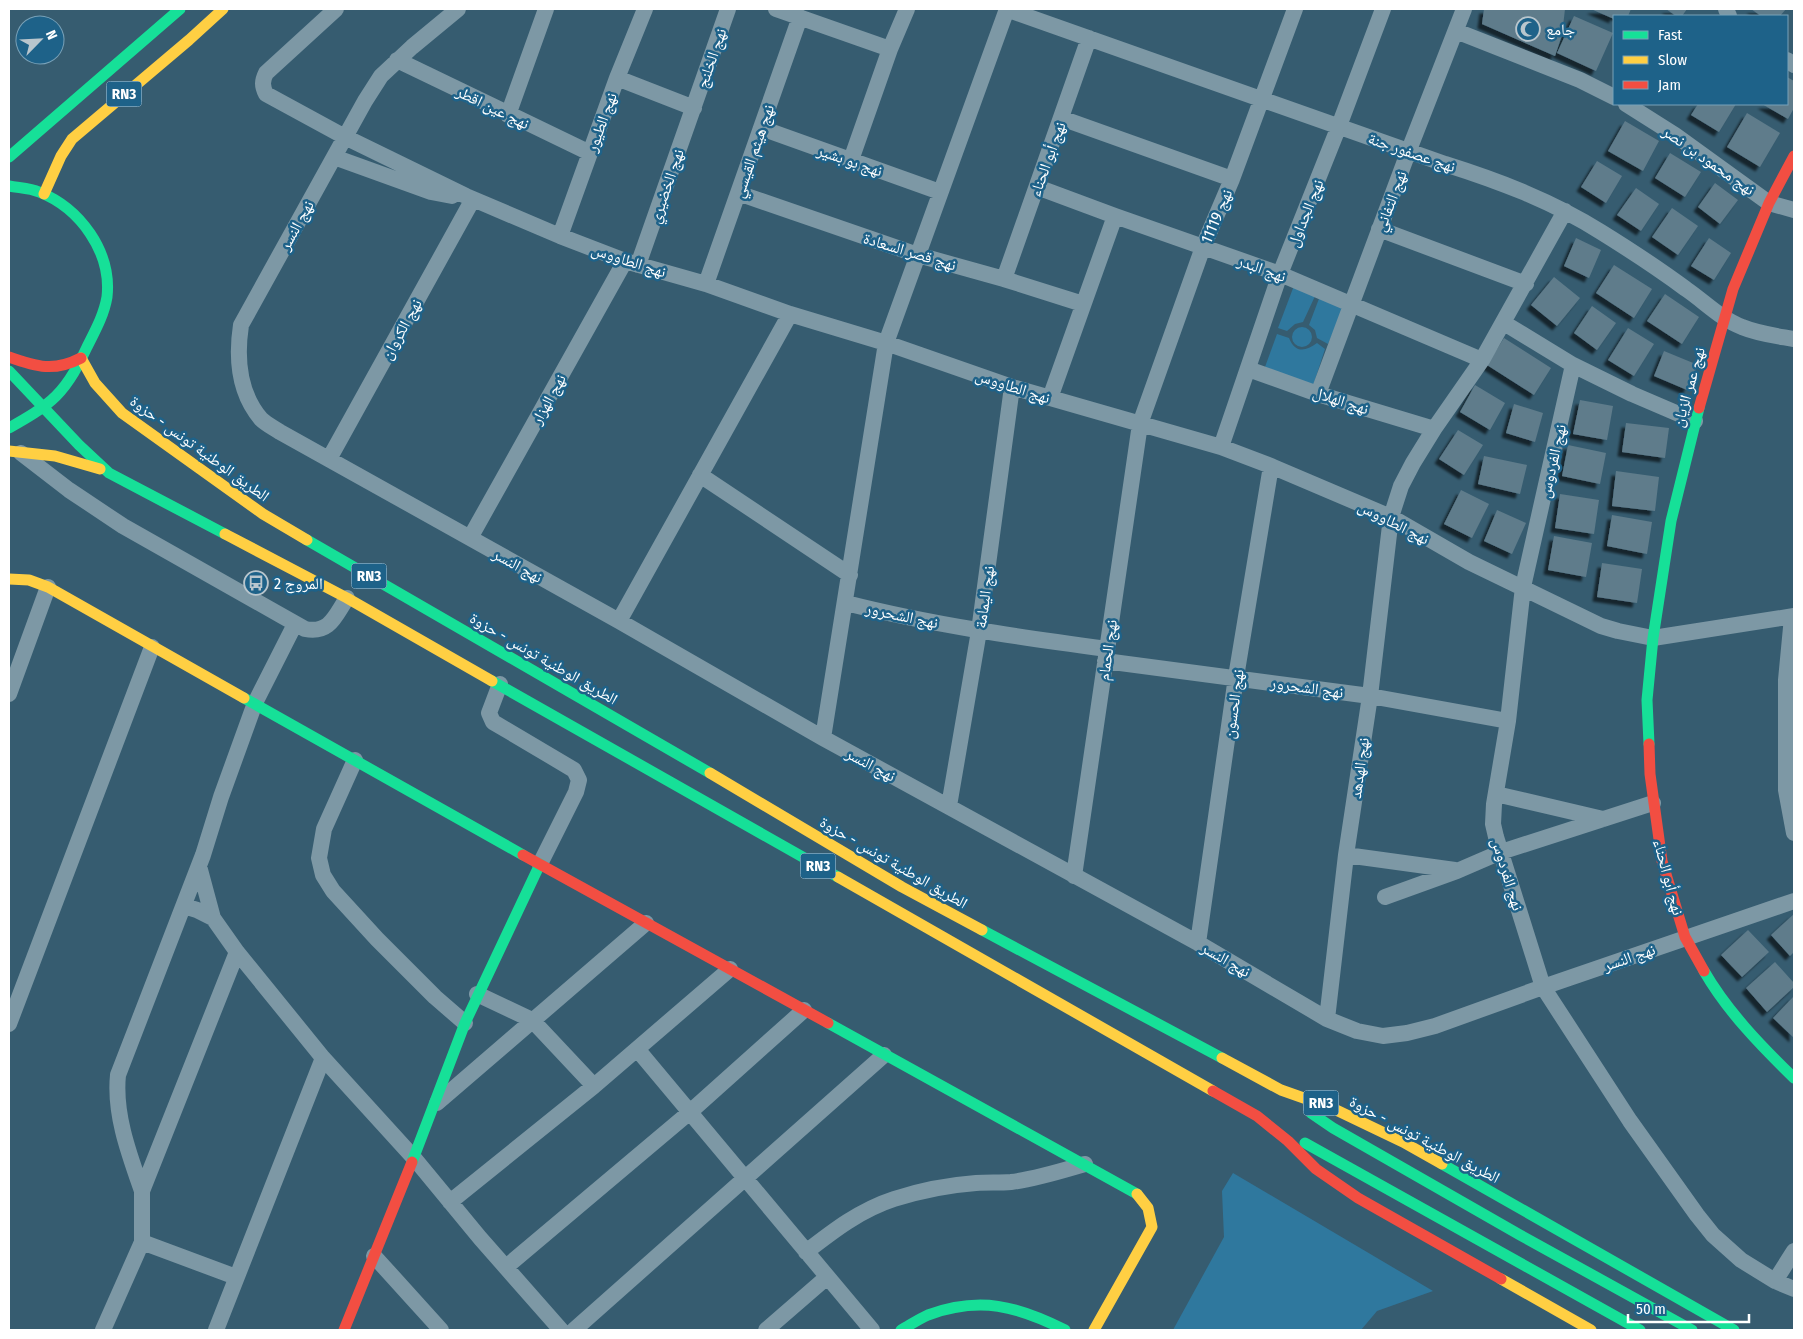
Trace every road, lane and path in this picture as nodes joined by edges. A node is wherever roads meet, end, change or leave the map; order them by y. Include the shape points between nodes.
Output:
1 (180, 9) edge
2 (222, 9) edge
3 (336, 9) edge
4 (458, 9) edge
5 (546, 9) edge
6 (645, 9) edge
7 (728, 9) edge
8 (776, 9) edge
9 (907, 9) edge
10 (1007, 9) edge
11 (1295, 9) edge
12 (1383, 9) edge
13 (1464, 9) edge
14 (800, 17) junction
15 (1456, 31) junction
16 (1089, 38) junction
17 (890, 49) junction
18 (397, 60) junction
19 (617, 78) junction
20 (1613, 96) edge
21 (1262, 99) junction
22 (1628, 105) edge
23 (694, 108) junction
24 (508, 115) junction
25 (1061, 118) junction
26 (1339, 126) junction
27 (761, 128) junction
28 (345, 137) junction
29 (1409, 150) junction
30 (590, 153) junction
31 (1794, 156) edge
32 (9, 157) edge
33 (334, 157) junction
34 (851, 160) junction
35 (1232, 179) junction
36 (9, 186) edge
37 (1037, 187) junction
38 (940, 192) junction
39 (738, 193) junction
40 (44, 194) junction
41 (469, 198) junction
42 (1769, 203) junction
43 (1794, 210) edge
44 (1565, 211) junction
45 (1115, 216) junction
46 (1379, 228) junction
47 (560, 236) junction
48 (1203, 247) junction
49 (918, 255) junction
50 (632, 263) junction
51 (1280, 274) junction
52 (1004, 279) junction
53 (706, 284) junction
54 (1526, 284) junction
55 (1351, 303) junction
56 (1083, 304) junction
57 (790, 314) junction
58 (1725, 319) junction
59 (1504, 323) junction
60 (1794, 339) edge
61 (886, 343) junction
62 (9, 357) edge
63 (82, 358) junction
64 (1482, 360) junction
65 (1573, 366) junction
66 (1248, 369) junction
67 (9, 371) edge
68 (1012, 387) junction
69 (1318, 394) junction
70 (1050, 398) junction
71 (43, 407) junction
72 (1694, 421) junction
73 (1140, 424) junction
74 (9, 428) edge
75 (1434, 430) junction
76 (1221, 448) junction
77 (13, 451) edge
78 (329, 460) junction
79 (1271, 466) junction
80 (109, 473) junction
81 (700, 475) junction
82 (1391, 517) junction
83 (470, 538) junction
84 (850, 575) junction
85 (9, 579) edge
86 (48, 587) junction
87 (1523, 587) junction
88 (347, 598) junction
89 (846, 603) junction
90 (1793, 616) edge
91 (619, 621) junction
92 (295, 624) junction
93 (980, 631) junction
94 (1653, 638) junction
95 (152, 647) junction
96 (1106, 655) junction
97 (1236, 678) junction
98 (500, 684) junction
99 (9, 694) edge
100 (1370, 696) junction
101 (255, 703) junction
102 (1508, 721) junction
103 (823, 738) junction
104 (355, 760) junction
105 (1496, 794) junction
106 (1653, 803) junction
107 (949, 806) junction
108 (1603, 819) junction
109 (1794, 833) edge
110 (1501, 852) junction
111 (1346, 855) junction
112 (540, 864) junction
113 (199, 866) junction
114 (1457, 871) junction
115 (1074, 876) junction
116 (1385, 897) dead end
117 (1794, 901) edge
118 (184, 906) junction
119 (213, 918) junction
120 (646, 923) junction
121 (1685, 937) junction
122 (1198, 943) junction
123 (237, 952) junction
124 (730, 969) junction
125 (1543, 987) junction
126 (478, 994) junction
127 (804, 1010) junction
128 (1327, 1019) junction
129 (532, 1020) junction
130 (465, 1023) junction
131 (9, 1024) edge
132 (637, 1049) junction
133 (884, 1055) junction
134 (323, 1058) junction
135 (1794, 1078) edge
136 (594, 1086) junction
137 (1281, 1090) junction
138 (435, 1104) junction
139 (690, 1112) junction
140 (1258, 1116) junction
141 (414, 1158) junction
142 (1085, 1164) junction
143 (744, 1179) junction
144 (142, 1191) junction
145 (450, 1202) junction
146 (142, 1242) junction
147 (1794, 1250) edge
148 (806, 1252) junction
149 (374, 1256) junction
150 (506, 1267) junction
151 (236, 1278) junction
152 (826, 1278) junction
153 (1775, 1281) junction
154 (1794, 1289) edge
155 (103, 1330) edge
156 (216, 1330) edge
157 (344, 1330) edge
158 (441, 1330) edge
159 (561, 1330) edge
160 (574, 1330) edge
161 (766, 1330) edge
162 (872, 1330) edge
163 (901, 1330) edge
164 (1065, 1330) edge
165 (1094, 1330) edge
166 (1591, 1330) edge
167 (1640, 1330) edge
168 (1692, 1330) edge
169 (1734, 1330) edge

1 - 32 main road, RN3
2 - 40 main road, RN3 via 72,139
3 - 28 street, نهج الطاووس via 266,73 263,87 266,94
4 - 18 street, نهج النسر
5 - 24 street
6 - 19 street, نهج الطيور
7 - 23 street, نهج الخلنج
8 - 14 street
9 - 17 street
10 - 16 street, نهج عصفور جنة
10 - 38 street
11 - 21 street, نهج 11119
12 - 26 street, نهج الجداول
13 - 15 street, نهج التفاني
14 - 17 street
14 - 27 street, نهج هيثم القيسي
15 - 20 street via 1580,80
15 - 29 street, نهج التفاني
16 - 21 street, نهج عصفور جنة
16 - 25 street, نهج أبو الحناء
17 - 34 street
18 - 24 street, نهج عين اقطر
18 - 28 street, نهج النسر via 381,76
19 - 23 street
19 - 30 street, نهج الطيور
21 - 26 street, نهج عصفور جنة
21 - 35 street, نهج 11119
22 - 42 street, نهج محمود بن نصر
23 - 50 street, نهج الخضيري
24 - 30 street, نهج عين اقطر
25 - 35 street
25 - 37 street, نهج أبو الحناء
26 - 29 street, نهج عصفور جنة
26 - 51 street, نهج الجداول
27 - 34 street, نهج بو بشير
27 - 39 street, نهج هيثم القيسي
28 - 33 street, نهج النسر
28 - 41 street, نهج الطاووس
29 - 44 street, نهج عصفور جنة via 1496,180
29 - 46 street, نهج التفاني
30 - 47 street, نهج الطيور
31 - 42 main road, نهج عمر الزيان
33 - 41 street via 431,192
33 - 78 street, نهج النسر via 241,326 238,344 240,378 262,420
34 - 38 street, نهج بو بشير
35 - 48 street, نهج 11119
36 - 40 main road
37 - 45 street, نهج البدر
37 - 52 street, نهج أبو الحناء
38 - 49 street
39 - 49 street, نهج قصر السعادة
39 - 53 street, نهج هيثم القيسي
40 - 63 main road via 76,214 94,237 104,264 108,292 102,318
41 - 47 street, نهج الطاووس
41 - 78 street, نهج الكروان
42 - 43 street, نهج محمود بن نصر
42 - 58 main road, نهج عمر الزيان via 1733,289
44 - 54 street, نهج الهدهد
44 - 58 street, نهج عصفور جنة via 1662,271
45 - 48 street, نهج البدر
45 - 56 street
46 - 54 street
46 - 55 street, نهج التفاني
47 - 50 street, نهج الطاووس
48 - 51 street, نهج البدر
48 - 73 street, نهج 11119
49 - 52 street, نهج قصر السعادة
49 - 61 street
50 - 53 street, نهج الطاووس
50 - 83 street, نهج الهزار
51 - 55 street, نهج البدر
51 - 66 street, نهج الجداول
52 - 56 street, نهج قصر السعادة
53 - 57 street, نهج الطاووس
54 - 59 street, نهج الهدهد
55 - 64 street, نهج البدر
55 - 69 street, نهج التفاني
56 - 70 street
57 - 61 street, نهج الطاووس
57 - 81 street
58 - 60 street, نهج عصفور جنة via 1743,328
58 - 72 main road, نهج عمر الزيان
59 - 64 street, نهج الهدهد
59 - 65 street
61 - 68 street, نهج الطاووس
61 - 84 street
62 - 63 main road via 48,368 71,365
63 - 71 main road via 67,382
63 - 137 main road, الطريق الوطنية تونس - حزوة / RN3 via 95,383 122,413 264,514 902,887
64 - 75 street, نهج الهدهد
65 - 72 street
65 - 87 street, نهج الفردوس
66 - 69 street, نهج الهلال
66 - 76 street, نهج الجداول
67 - 71 main road, RN3
68 - 70 street, نهج الطاووس
68 - 93 street, نهج اليمامة
69 - 75 street, نهج الهلال
70 - 73 street, نهج الطاووس
71 - 74 main road
71 - 80 main road, RN3
72 - 94 main road, نهج عمر الزيان via 1671,521
73 - 76 street, نهج الطاووس
73 - 96 street, نهج الحمام
75 - 82 street, نهج الهدهد via 1401,486
76 - 79 street, نهج الطاووس
77 - 80 main road via 49,454
77 - 92 street via 116,522
78 - 83 street, نهج النسر
79 - 82 street, نهج الطاووس
79 - 97 street, نهج الحسون
80 - 88 main road, RN3
81 - 84 street
81 - 91 street
82 - 87 street, نهج الطاووس via 1469,562
82 - 100 street, نهج الهدهد
83 - 91 street, نهج النسر
84 - 89 street
85 - 86 main road via 29,580
86 - 95 main road
86 - 99 street
87 - 94 street, نهج الطاووس via 1601,626
87 - 102 street, نهج الفردوس
88 - 92 street via 326,628 315,631
88 - 98 main road, RN3
89 - 93 street, نهج الشحرور
89 - 103 street
90 - 94 street, نهج الطاووس
90 - 109 street via 1786,680 1786,790
91 - 103 street, نهج النسر
92 - 101 street
93 - 96 street, نهج الشحرور
93 - 107 street, نهج اليمامة
94 - 106 main road, نهج أبو الحناء via 1647,700
95 - 101 main road
95 - 131 street
96 - 97 street, نهج الشحرور
96 - 115 street, نهج الحمام
97 - 100 street, نهج الشحرور
97 - 122 street, نهج الحسون
98 - 112 street via 489,713 493,722 574,770 579,780
98 - 140 main road, RN3
100 - 102 street, نهج الشحرور
100 - 111 street, نهج الهدهد
101 - 104 main road
101 - 113 street
102 - 105 street, نهج الفردوس
103 - 107 street, نهج النسر
104 - 112 main road
104 - 130 street via 324,829 319,858 323,875 333,891 377,939
105 - 108 street
105 - 110 street, نهج الفردوس via 1493,824
106 - 108 street
106 - 121 main road, نهج أبو الحناء via 1662,860
107 - 115 street, نهج النسر
108 - 110 street
110 - 114 street
110 - 125 street, نهج الفردوس
111 - 114 street
111 - 128 street, نهج الهدهد
112 - 120 main road
112 - 126 main road
113 - 118 street
113 - 119 street
114 - 116 street
115 - 122 street, نهج النسر
117 - 121 street, نهج النسر
118 - 119 street
118 - 144 street via 118,1074 117,1105
119 - 123 street
120 - 124 main road
120 - 129 street
121 - 125 street, نهج النسر
121 - 135 main road, نهج أبو الحناء via 1717,993
122 - 128 street, نهج النسر
123 - 134 street
123 - 144 street
124 - 127 main road
124 - 132 street
125 - 128 street, نهج النسر via 1407,1033 1383,1036 1357,1031
125 - 153 street, نهج الفردوس via 1630,1122 1697,1215 1725,1247
126 - 129 street
126 - 130 main road
127 - 133 main road
127 - 139 street
129 - 136 street
129 - 138 street
130 - 138 main road
132 - 136 street
132 - 139 street
133 - 142 main road
133 - 143 street
134 - 141 street
134 - 151 street
136 - 145 street
137 - 168 main road via 1333,1128
137 - 169 main road, الطريق الوطنية تونس - حزوة / RN3 via 1332,1108 1395,1138
138 - 141 main road
139 - 143 street
139 - 150 street
140 - 166 main road, RN3 via 1334,1183
140 - 167 main road
141 - 145 street
141 - 149 main road
142 - 148 street via 1011,1182 975,1183 894,1199 838,1226
142 - 165 main road via 1138,1194 1148,1208 1152,1227
143 - 148 street
143 - 160 street
144 - 146 street
145 - 150 street
146 - 151 street
146 - 155 street
147 - 153 street
148 - 152 street
149 - 157 main road
149 - 158 street
150 - 159 street
151 - 156 street
152 - 161 street
152 - 162 street
153 - 154 street, نهج الفردوس
163 - 164 main road via 930,1314 979,1304 1033,1314

